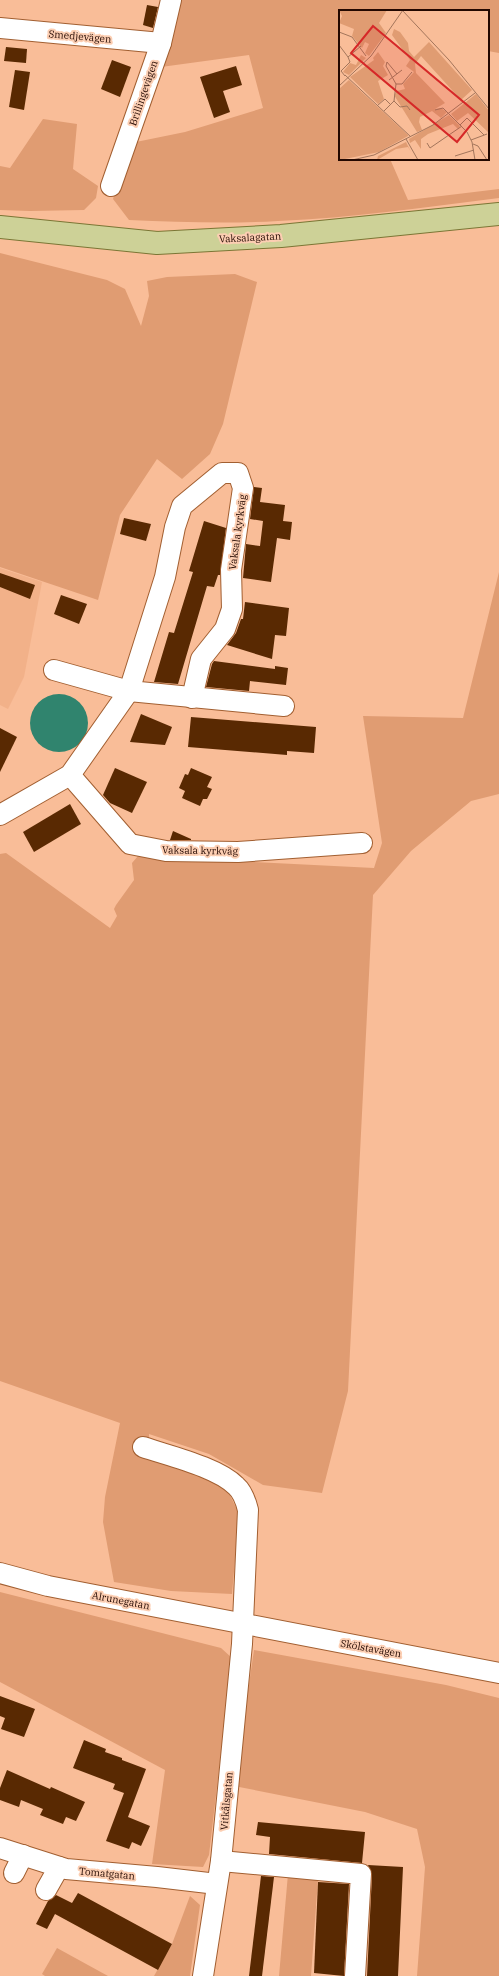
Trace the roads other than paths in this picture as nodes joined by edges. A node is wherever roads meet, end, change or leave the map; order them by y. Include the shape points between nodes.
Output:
1 (171, 0) edge
2 (0, 28) edge
3 (161, 43) junction
4 (111, 186) dead end
5 (499, 214) edge
6 (0, 227) edge
7 (54, 670) dead end
8 (128, 691) junction
9 (192, 698) junction
10 (284, 706) dead end
11 (70, 775) junction
12 (0, 816) edge
13 (362, 843) dead end
14 (143, 1447) dead end
15 (0, 1573) edge
16 (243, 1625) junction
17 (499, 1673) edge
18 (0, 1848) edge
19 (221, 1861) junction
20 (59, 1867) junction
21 (217, 1884) junction
22 (46, 1890) dead end
23 (203, 1976) edge
24 (355, 1976) edge

1 - 3 street, Brillingevägen
2 - 3 street, Smedjevägen
3 - 4 street, Brillingevägen
5 - 6 main road, Vaksalagatan via 281,236 157,243
7 - 8 street
8 - 9 street
8 - 9 street, Vaksala kyrkväg via 165,577 182,506 222,472 238,473 243,488 233,550 232,609 225,629 202,659
8 - 11 street, Vaksala kyrkväg
9 - 10 street
11 - 12 street, Vaksala kyrkväg
11 - 13 street, Vaksala kyrkväg via 130,844 166,851 238,852
14 - 16 street, Vitkålsgatan via 220,1475 236,1486 244,1498 248,1510
15 - 16 street, Alrunegatan via 48,1586
16 - 17 street, Skölstavägen
16 - 19 street, Vitkålsgatan
18 - 20 street, Tomatgatan via 19,1864
19 - 21 street, Vitkålsgatan
19 - 24 street via 257,1870 361,1874
20 - 21 street, Tomatgatan via 66,1870
20 - 22 street
21 - 23 street, Vitkålsgatan

